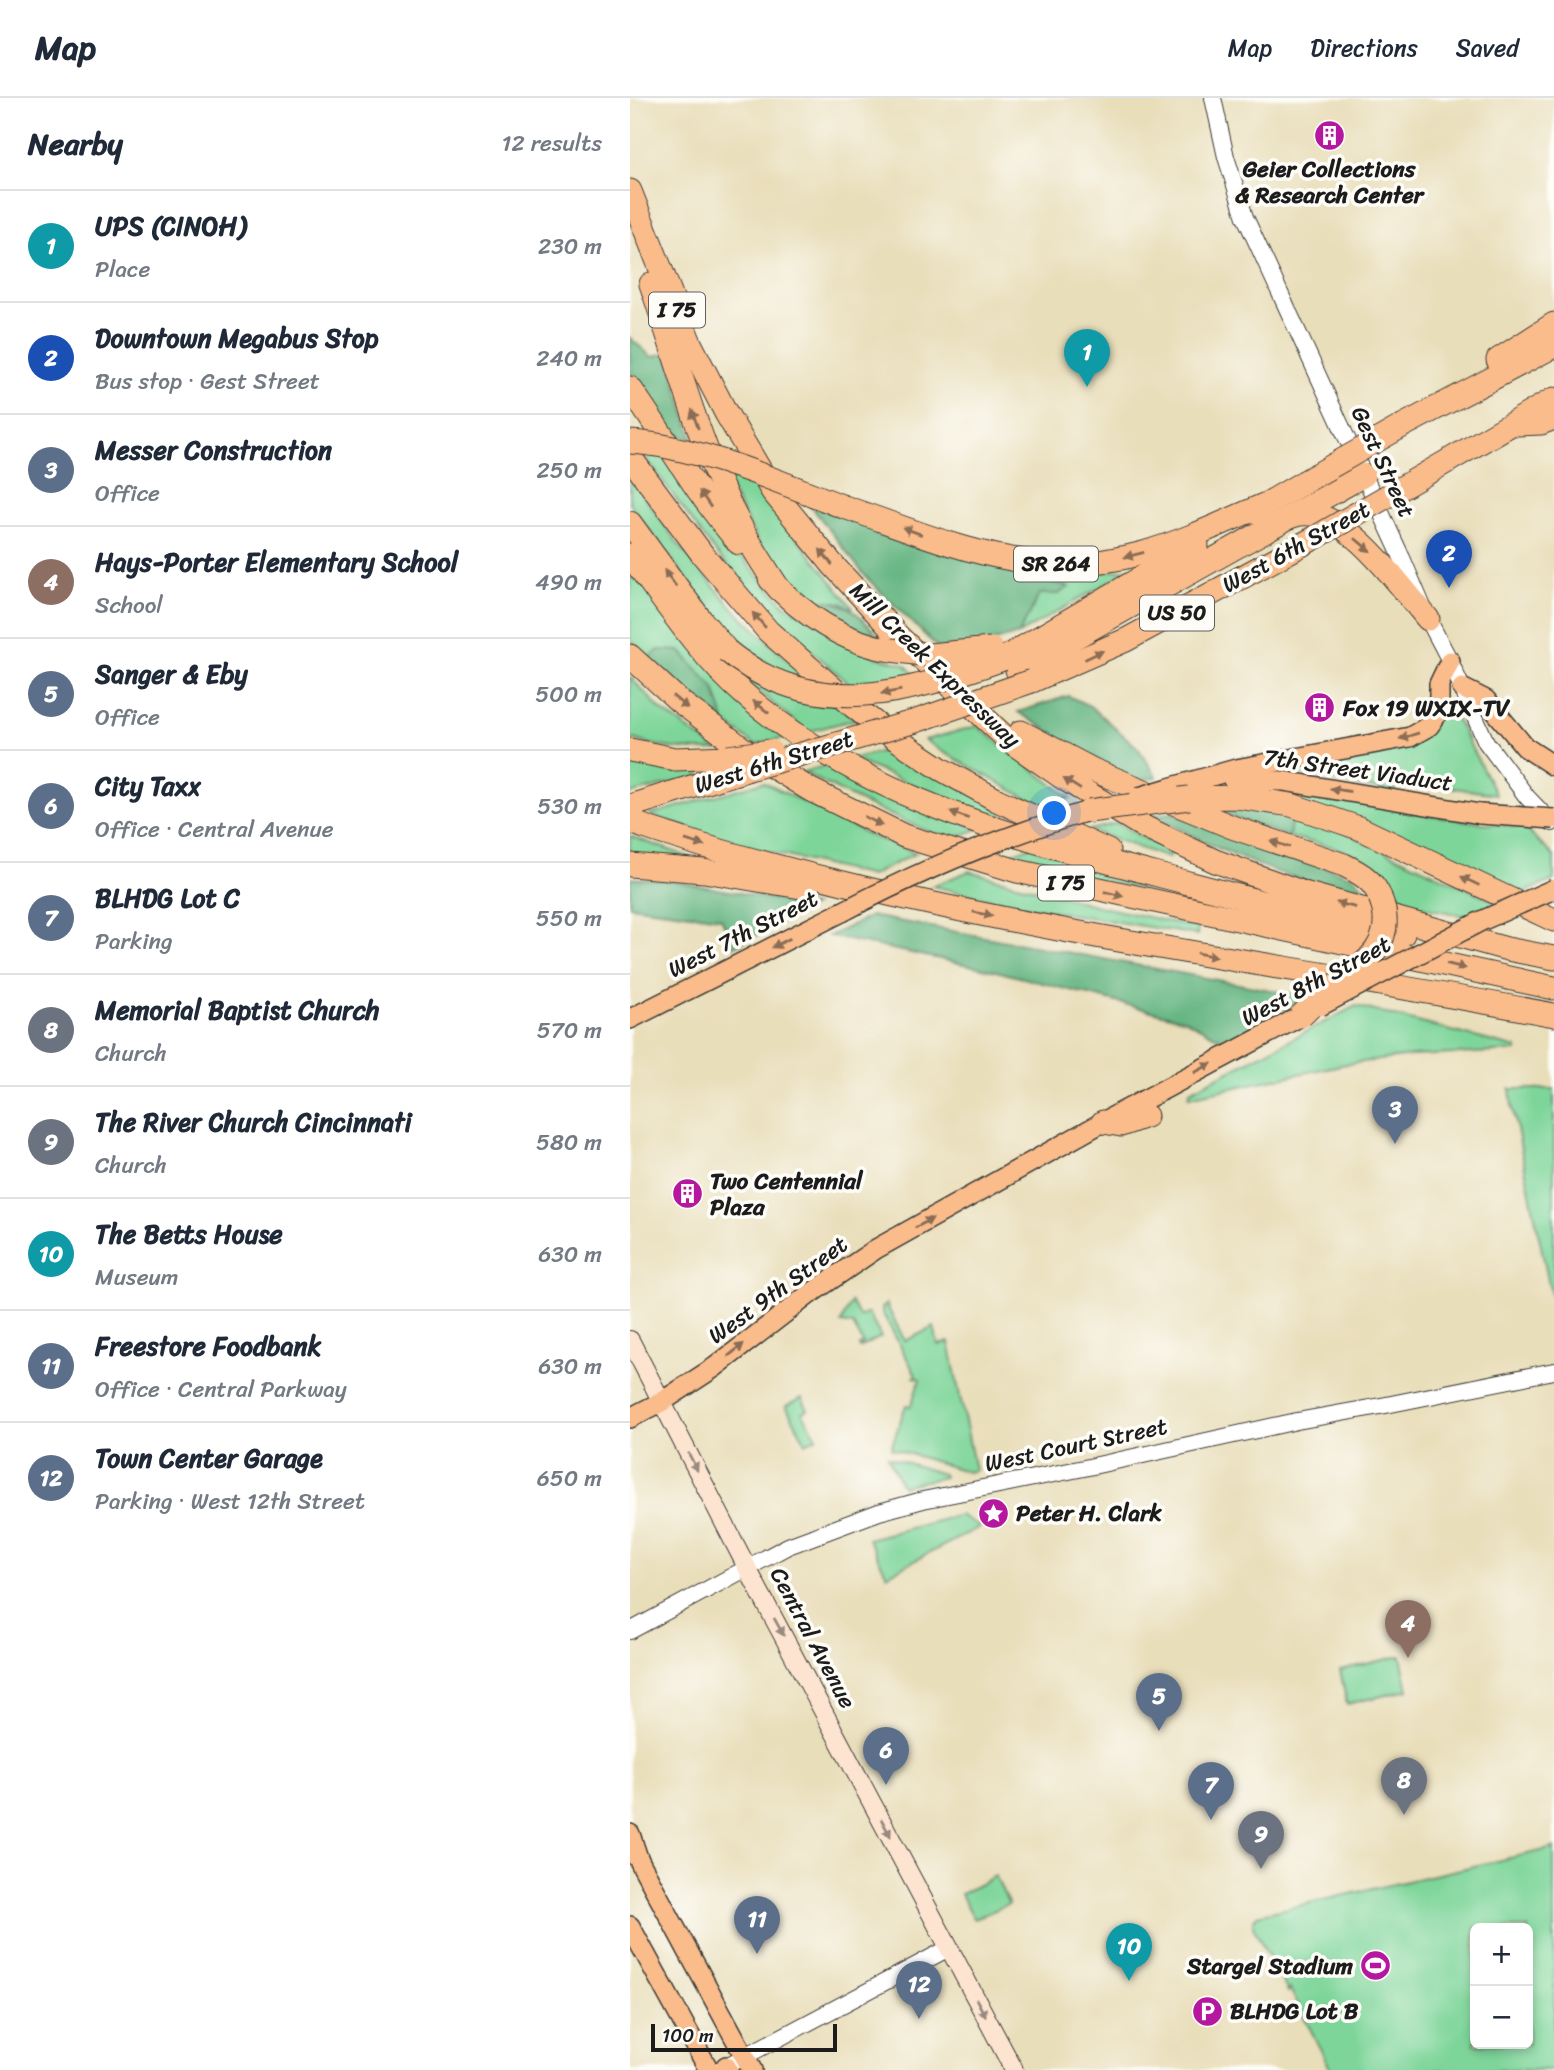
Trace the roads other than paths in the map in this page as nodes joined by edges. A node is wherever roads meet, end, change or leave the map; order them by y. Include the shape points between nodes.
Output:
1 (1213, 98) edge
2 (630, 191) edge
3 (630, 212) edge
4 (1554, 324) edge
5 (1554, 346) edge
6 (630, 388) edge
7 (1463, 393) junction
8 (1554, 399) edge
9 (1554, 418) edge
10 (1508, 425) junction
11 (630, 442) edge
12 (630, 457) edge
13 (630, 464) edge
14 (1364, 475) junction
15 (668, 508) junction
16 (1273, 513) junction
17 (630, 523) edge
18 (630, 555) edge
19 (779, 589) junction
20 (1428, 619) junction
21 (630, 656) edge
22 (1450, 661) junction
23 (1011, 665) junction
24 (1462, 688) junction
25 (959, 693) junction
26 (630, 750) edge
27 (737, 763) junction
28 (1554, 766) edge
29 (1179, 793) junction
30 (630, 806) edge
31 (1089, 811) joint
32 (1554, 819) edge
33 (630, 821) edge
34 (1554, 824) edge
35 (630, 865) edge
36 (1189, 883) junction
37 (1554, 888) edge
38 (916, 901) junction
39 (1554, 920) edge
40 (1507, 949) junction
41 (1554, 958) edge
42 (1554, 988) edge
43 (1554, 1015) edge
44 (1301, 1016) junction
45 (630, 1019) edge
46 (1146, 1116) dead end
47 (1103, 1122) junction
48 (630, 1340) edge
49 (1554, 1371) edge
50 (663, 1401) junction
51 (630, 1418) edge
52 (748, 1567) junction
53 (630, 1630) edge
54 (630, 1835) edge
55 (633, 1858) edge
56 (630, 1926) edge
57 (949, 1948) junction
58 (748, 2063) edge
59 (721, 2069) edge
60 (1014, 2070) edge

1 - 14 street, Gest Street via 1245,217
25 -> 2 highway, Mill Creek Expressway / I 75 via 897,635 773,492 690,343
19 -> 3 highway via 744,534 694,420
4 - 7 highway via 1473,376
5 - 7 highway, US 50
19 -> 6 highway via 724,527
7 - 16 highway, US 50, bridge via 1304,482
8 - 10 highway, West 6th Street / US 50
9 - 10 highway
23 -> 10 highway, West 6th Street / US 50, bridge via 1126,640 1318,536
16 -> 11 highway, SR 264, bridge via 1144,553 1082,564 1024,563 981,554 697,454
12 - 15 highway
13 - 15 highway
14 - 16 highway
14 - 20 street, Gest Street
36 -> 15 highway via 1101,849 997,800 892,737 768,631
16 -> 20 highway via 1313,514 1362,543
16 - 23 highway
16 - 23 highway, US 50 via 1083,612
23 -> 17 highway, US 50, bridge via 882,694 816,693 778,683 727,651
36 -> 18 highway via 979,823 844,765 744,694 698,645
19 - 23 highway, bridge via 831,629 867,644
20 - 22 street, Gest Street
21 -> 42 highway, I 75 via 679,701 742,748 809,789 904,836 1030,874
22 - 24 street, Gest Street
22 -> 29 main road via 1439,684 1439,708 1422,732 1236,769
23 - 27 highway, West 6th Street, bridge via 916,721
24 - 28 main road via 1486,700 1525,747
24 - 34 street, Gest Street via 1492,751
40 -> 25 highway, Mill Creek Expressway / I 75 via 1304,893 1215,861 1146,828 1066,780 1007,739
44 -> 25 highway, bridge via 1379,948 1384,909 1370,881 1344,865 1232,827 1093,770 1049,749
26 - 27 highway via 675,759
27 - 30 highway, West 6th Street
29 - 31 highway, bridge
32 -> 29 main road, 7th Street Viaduct, bridge via 1480,814 1283,781 1239,779
39 -> 29 highway via 1359,828 1302,809 1237,797
31 -> 45 main road, West 7th Street, bridge via 937,865
33 -> 38 highway via 771,865
35 - 38 highway
36 - 40 highway via 1364,928
37 - 44 main road, West 8th Street, bridge via 1481,921
38 -> 43 highway
40 - 41 highway, Mill Creek Expressway / I 75
47 -> 44 main road, West 8th Street
46 - 47 highway via 1121,1125
50 -> 47 main road, West 9th Street via 876,1249
48 - 50 main road, Central Avenue
49 - 52 street, West Court Street via 923,1500 830,1528
50 - 51 main road, West 9th Street
50 -> 52 main road, Central Avenue
52 - 53 street, West Court Street
52 -> 57 main road, Central Avenue
54 - 55 main road
55 - 58 main road
56 - 59 main road
57 - 58 street
57 -> 60 main road, Central Avenue
58 - 59 street

